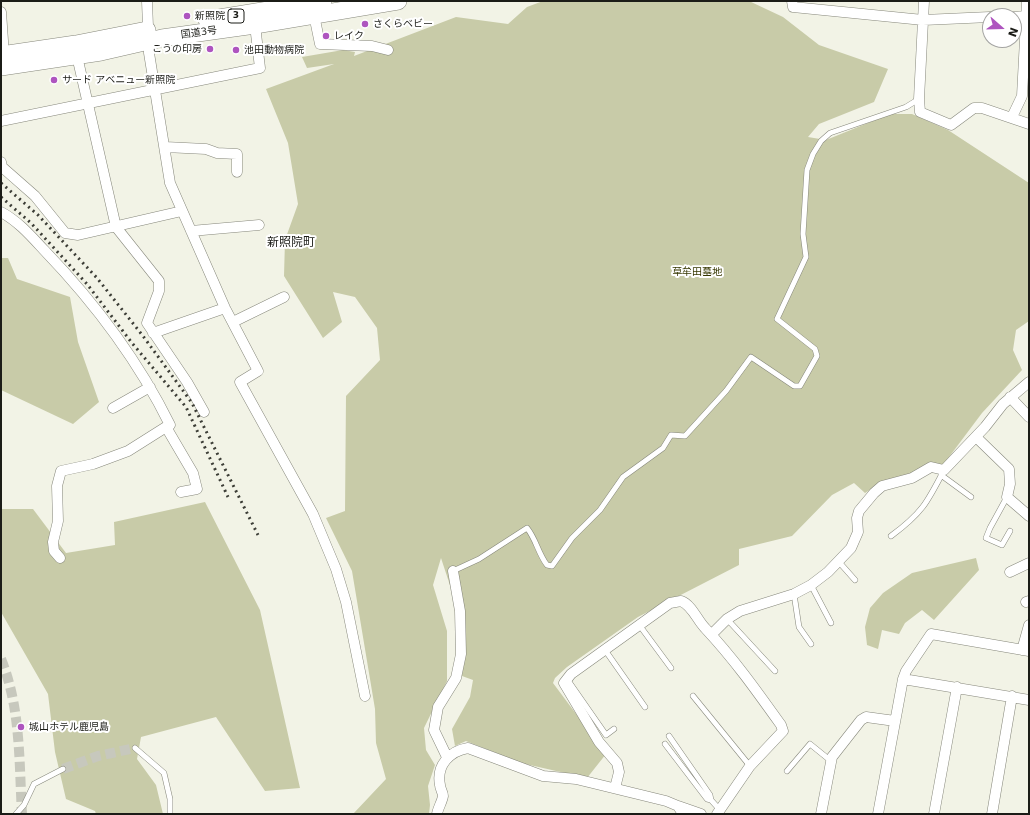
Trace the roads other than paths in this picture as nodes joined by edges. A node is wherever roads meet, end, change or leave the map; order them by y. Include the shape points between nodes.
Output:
1 (147, 1) edge
2 (398, 1) edge
3 (792, 1) edge
4 (924, 1) edge
5 (1027, 1) edge
6 (318, 8) edge
7 (1, 12) edge
8 (1028, 16) edge
9 (982, 18) edge
10 (923, 20) junction
11 (255, 25) junction
12 (149, 36) junction
13 (388, 50) dead end
14 (77, 56) junction
15 (2, 59) edge
16 (1027, 72) edge
17 (156, 90) junction
18 (919, 99) junction
19 (87, 104) junction
20 (1012, 117) junction
21 (1, 121) edge
22 (1029, 124) edge
23 (164, 147) junction
24 (1, 162) edge
25 (237, 172) dead end
26 (182, 211) junction
27 (1, 212) edge
28 (259, 225) dead end
29 (116, 227) junction
30 (191, 231) junction
31 (284, 297) dead end
32 (225, 308) junction
33 (233, 322) junction
34 (153, 333) junction
35 (1029, 382) edge
36 (150, 387) junction
37 (1010, 397) junction
38 (113, 408) dead end
39 (204, 412) dead end
40 (1029, 417) edge
41 (166, 427) junction
42 (976, 437) junction
43 (943, 472) junction
44 (181, 492) dead end
45 (971, 497) dead end
46 (1007, 497) junction
47 (1029, 516) edge
48 (1010, 531) dead end
49 (891, 536) dead end
50 (60, 558) dead end
51 (838, 562) junction
52 (1029, 564) edge
53 (453, 571) joint
54 (1010, 572) dead end
55 (855, 580) dead end
56 (811, 585) junction
57 (794, 594) junction
58 (727, 619) junction
59 (832, 623) dead end
60 (1029, 625) edge
61 (640, 626) junction
62 (712, 634) junction
63 (811, 644) dead end
64 (605, 650) junction
65 (1025, 651) edge
66 (671, 668) dead end
67 (776, 671) dead end
68 (566, 678) junction
69 (903, 679) junction
70 (957, 687) junction
71 (365, 696) dead end
72 (693, 696) dead end
73 (1012, 696) junction
74 (1029, 700) edge
75 (645, 707) dead end
76 (895, 721) junction
77 (614, 729) dead end
78 (669, 736) dead end
79 (665, 744) dead end
80 (135, 748) dead end
81 (447, 757) junction
82 (831, 762) junction
83 (750, 766) junction
84 (63, 769) tunnel mouth
85 (787, 771) dead end
86 (615, 788) junction
87 (711, 800) junction
88 (680, 810) edge
89 (719, 812) edge
90 (16, 814) edge
91 (170, 814) edge
92 (436, 814) edge
93 (701, 814) edge
94 (822, 814) edge
95 (878, 814) edge
96 (934, 814) edge
97 (992, 814) edge

1 - 12 street
2 - 6 highway, 国道3号 / 3
3 - 10 street via 793,7
4 - 10 street
5 - 8 street
6 - 11 highway, 国道3号 / 3
6 - 12 highway, 国道3号 / 3
6 - 13 street via 320,44 372,46
7 - 15 street
8 - 16 street
9 - 10 street
10 - 18 street
11 - 12 highway, 国道3号 / 3
11 - 17 street via 260,68
12 - 14 highway, 国道3号 / 3 via 101,52
12 - 15 highway, 国道3号 / 3 via 76,44
12 - 17 street
14 - 15 highway, 国道3号 / 3
14 - 19 street
16 - 20 street via 1022,96
17 - 19 street
17 - 23 street
18 - 20 street via 920,112 951,125 974,108
18 - 53 lane via 830,134 821,141 813,154 807,170 802,234 806,257 777,319 815,349 817,356 800,386 794,386 751,357 726,391 685,436 671,435 663,448 623,477 600,510 572,538 552,566 547,565 534,536 526,528 479,559
19 - 21 street
19 - 29 street
20 - 22 street
23 - 25 street via 206,149 217,153 237,154
23 - 26 street via 170,183
24 - 29 street via 2,167 35,196 65,233 78,235
26 - 29 street
26 - 30 street
27 - 36 street via 25,230 66,273 97,310
28 - 30 street
29 - 34 street via 159,281 159,292 148,323
30 - 32 street
31 - 33 street
32 - 33 street
32 - 34 street
33 - 71 street via 258,371 240,382 313,514 336,569 346,602
34 - 39 street
35 - 37 street
36 - 38 street
36 - 41 street via 170,425
37 - 40 street
37 - 42 street
41 - 44 street via 193,473 196,484 197,489
41 - 50 street via 128,451 93,464 61,471 57,486 58,521 53,542 54,551
42 - 43 street
42 - 46 street via 1009,469 1010,484
43 - 45 lane
43 - 49 lane via 919,513
43 - 51 street via 931,467 912,478 882,486 859,510 856,540
46 - 47 street
46 - 48 lane via 986,538 1002,545
51 - 55 lane
51 - 56 street
52 - 54 street
53 - 81 street via 460,611 461,654 456,678 438,708 434,730
56 - 57 street
56 - 59 lane
57 - 58 street via 740,611
57 - 63 lane via 799,627
58 - 62 street
58 - 67 lane
60 - 65 street
61 - 62 street via 670,603 681,601 688,605
61 - 64 street
61 - 66 lane
62 - 83 street via 781,724 783,731
64 - 68 street
64 - 75 lane
65 - 69 street via 931,634
68 - 77 lane via 606,735
68 - 86 street via 564,686 599,742 617,763 619,772
69 - 70 street
69 - 76 street
70 - 73 street
70 - 96 street
72 - 83 lane
73 - 74 street
73 - 97 street
76 - 82 street via 866,717 861,720 832,757
76 - 95 street
78 - 87 lane
79 - 87 lane via 707,799
80 - 91 lane via 164,773 170,799
81 - 86 street via 468,748 543,776
81 - 92 street via 439,776 443,795
82 - 85 lane via 810,744
82 - 94 street
83 - 89 street
84 - 90 lane via 34,784 24,805
86 - 88 street via 666,801
87 - 89 lane
88 - 93 street

